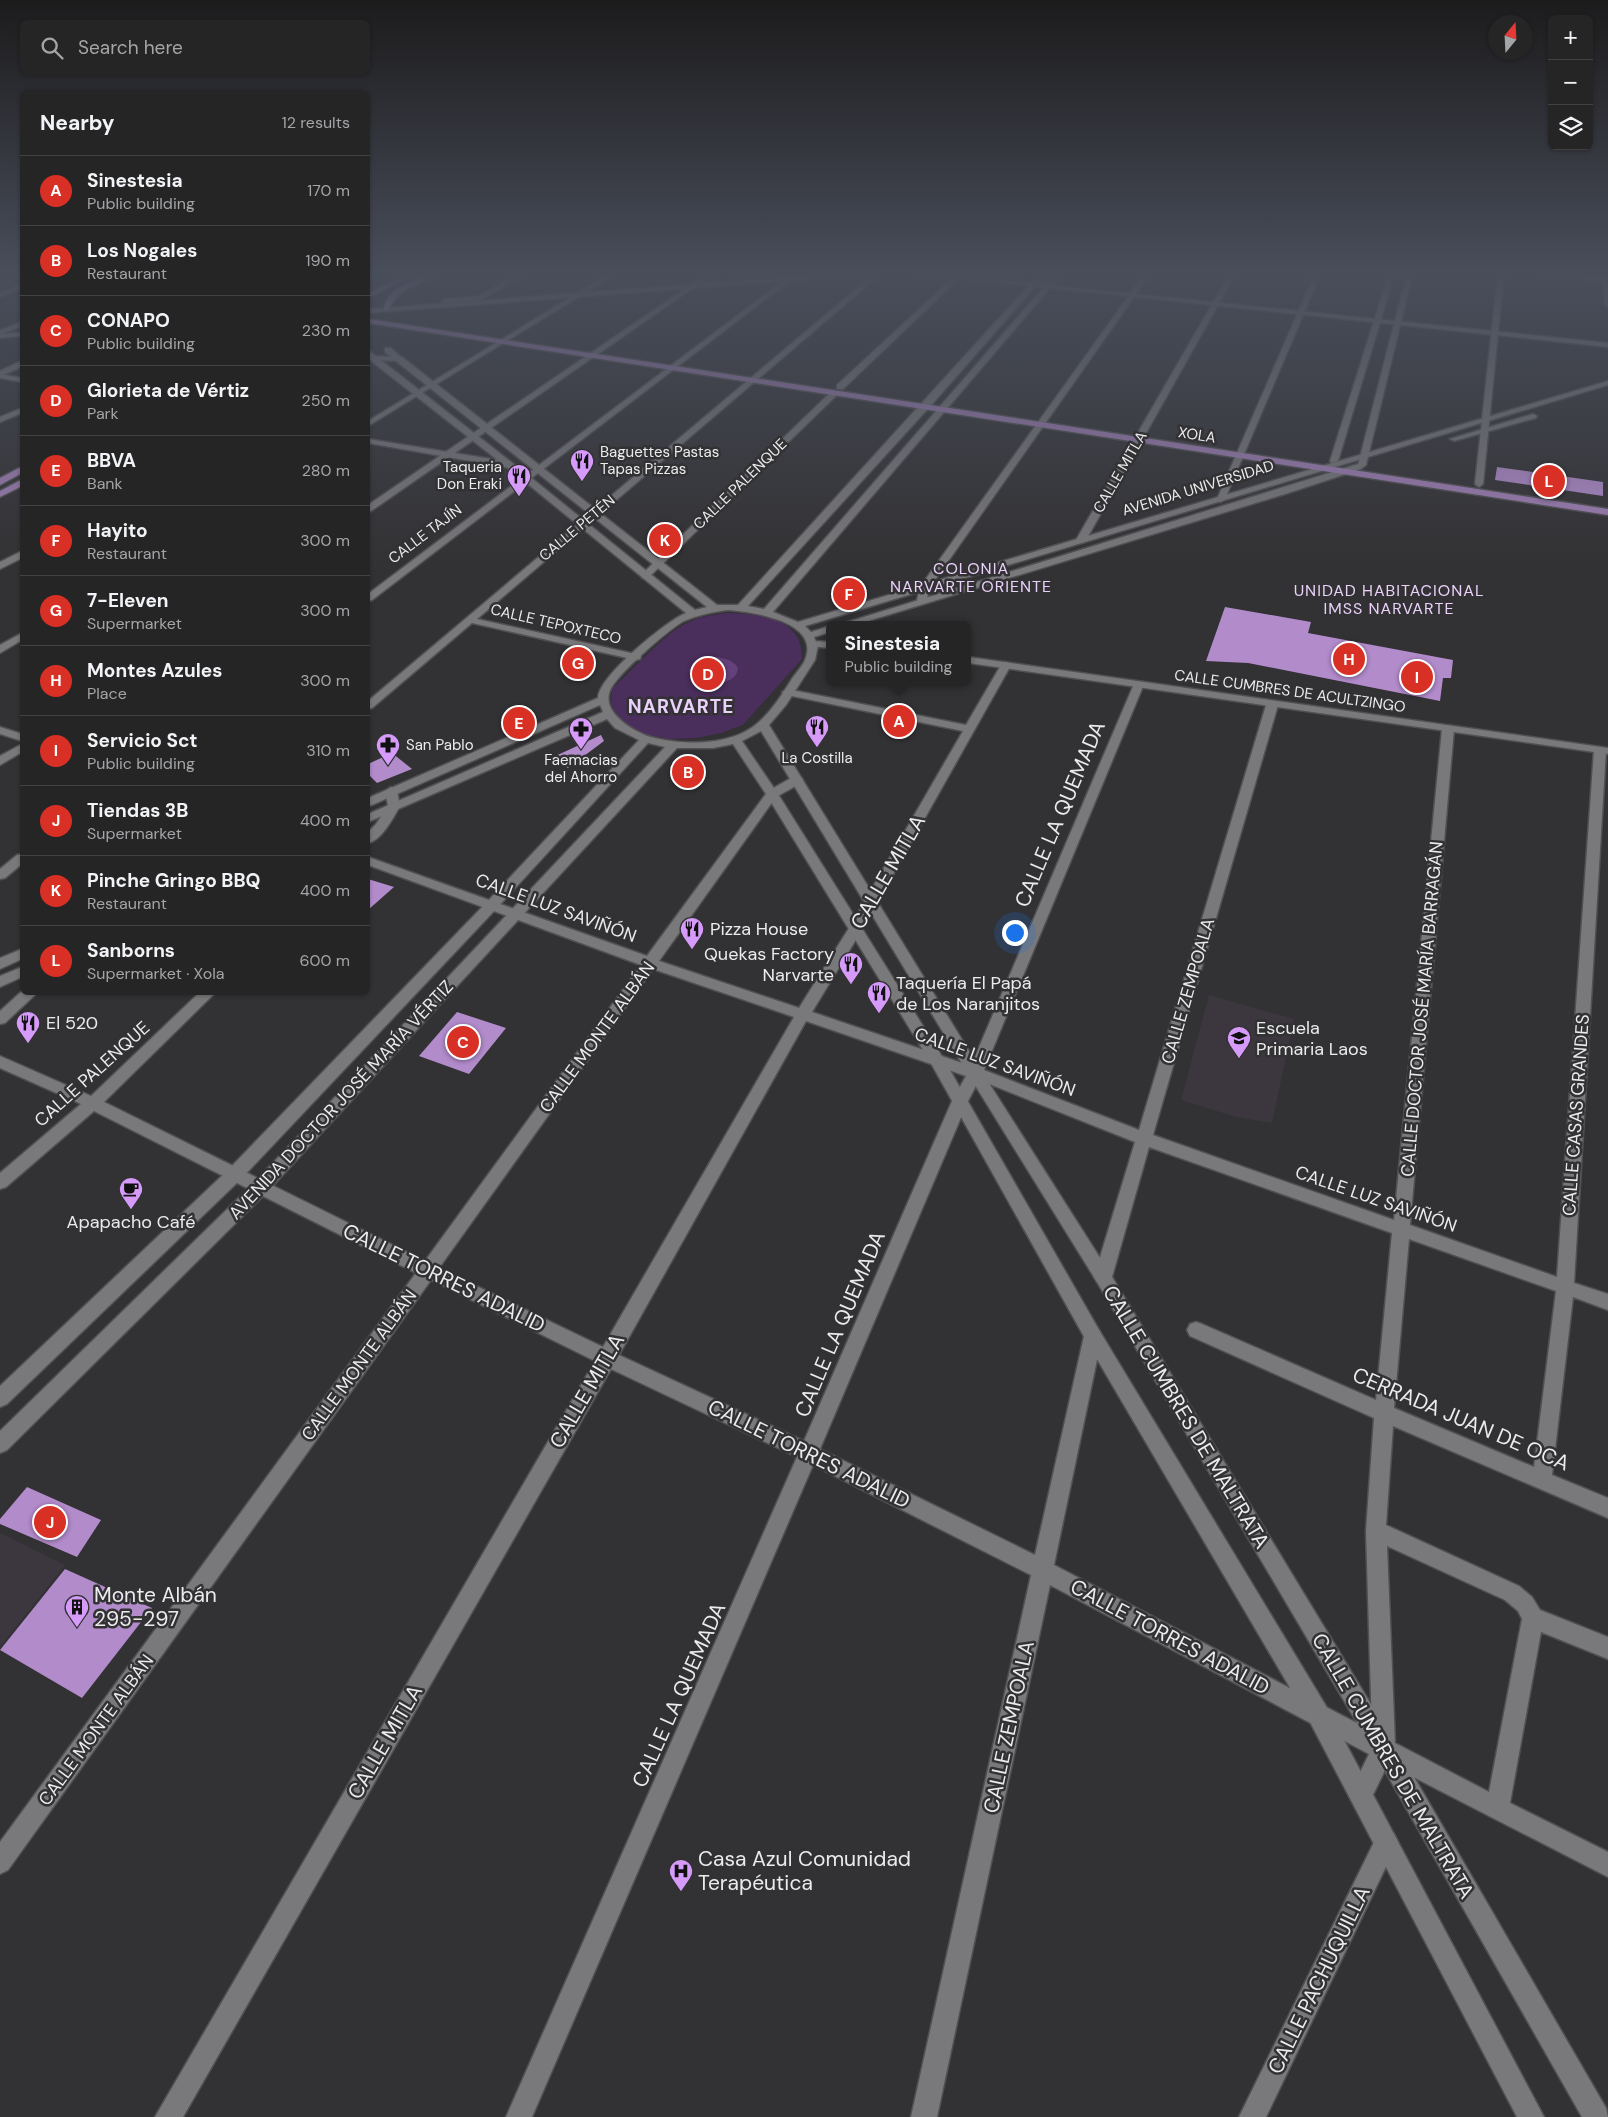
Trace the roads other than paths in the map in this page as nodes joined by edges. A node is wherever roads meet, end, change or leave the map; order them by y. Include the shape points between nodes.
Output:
1 (389, 372) edge
2 (413, 372) edge
3 (454, 372) edge
4 (569, 372) edge
5 (667, 372) edge
6 (697, 372) edge
7 (727, 372) edge
8 (763, 372) edge
9 (857, 372) edge
10 (956, 372) edge
11 (973, 372) edge
12 (1077, 372) edge
13 (1177, 372) edge
14 (1276, 372) edge
15 (1362, 372) edge
16 (1385, 372) edge
17 (1490, 372) edge
18 (0, 375) edge
19 (756, 378) junction
20 (20, 380) edge
21 (1608, 383) edge
22 (431, 386) junction
23 (838, 390) junction
24 (418, 393) junction
25 (928, 404) junction
26 (944, 406) junction
27 (20, 411) edge
28 (1542, 413) dead end
29 (1486, 419) junction
30 (0, 420) edge
31 (1042, 421) junction
32 (370, 423) edge
33 (486, 428) junction
34 (1485, 430) junction
35 (1140, 436) junction
36 (473, 437) junction
37 (370, 441) edge
38 (1447, 441) dead end
39 (1419, 449) dead end
40 (1241, 452) junction
41 (448, 454) junction
42 (1362, 461) junction
43 (1338, 462) junction
44 (510, 465) junction
45 (1322, 468) junction
46 (537, 469) junction
47 (20, 471) edge
48 (1346, 472) junction
49 (526, 478) junction
50 (0, 482) edge
51 (20, 484) edge
52 (1479, 484) junction
53 (1266, 485) junction
54 (1282, 492) junction
55 (0, 494) edge
56 (1221, 498) junction
57 (1608, 504) edge
58 (370, 508) edge
59 (1608, 512) edge
60 (594, 513) junction
61 (581, 524) junction
62 (1081, 540) junction
63 (20, 555) edge
64 (1021, 558) junction
65 (657, 563) junction
66 (0, 566) edge
67 (1032, 567) junction
68 (645, 576) junction
69 (925, 587) junction
70 (370, 596) edge
71 (922, 600) junction
72 (741, 608) junction
73 (716, 609) junction
74 (767, 612) junction
75 (693, 614) junction
76 (470, 620) junction
77 (856, 621) edge
78 (798, 625) junction
79 (826, 631) edge
80 (20, 637) edge
81 (811, 640) junction
82 (826, 644) edge
83 (0, 650) edge
84 (636, 657) junction
85 (971, 660) edge
86 (1006, 664) junction
87 (1139, 684) junction
88 (787, 692) junction
89 (604, 699) junction
90 (370, 704) edge
91 (1272, 704) junction
92 (609, 714) junction
93 (763, 725) junction
94 (969, 729) junction
95 (1448, 729) junction
96 (0, 730) edge
97 (20, 737) edge
98 (646, 739) junction
99 (735, 739) junction
100 (672, 745) junction
101 (20, 748) edge
102 (1604, 750) edge
103 (0, 761) edge
104 (797, 780) junction
105 (391, 791) junction
106 (772, 794) junction
107 (370, 801) edge
108 (394, 806) junction
109 (370, 817) edge
110 (370, 837) edge
111 (20, 860) edge
112 (370, 862) edge
113 (0, 875) edge
114 (870, 902) junction
115 (491, 906) junction
116 (515, 914) junction
117 (856, 928) junction
118 (20, 955) edge
119 (651, 963) junction
120 (0, 964) edge
121 (20, 973) edge
122 (0, 982) edge
123 (28, 995) edge
124 (206, 995) edge
125 (803, 1014) junction
126 (0, 1019) edge
127 (0, 1062) edge
128 (938, 1062) junction
129 (975, 1073) junction
130 (960, 1101) junction
131 (94, 1103) junction
132 (1145, 1139) junction
133 (234, 1175) junction
134 (0, 1182) edge
135 (260, 1188) junction
136 (1402, 1230) junction
137 (428, 1269) junction
138 (1103, 1278) junction
139 (1565, 1287) junction
140 (1608, 1302) edge
141 (1196, 1330) dead end
142 (1093, 1336) junction
143 (607, 1358) junction
144 (0, 1398) edge
145 (1384, 1413) junction
146 (0, 1444) edge
147 (809, 1453) junction
148 (1542, 1480) junction
149 (1608, 1508) edge
150 (1376, 1531) junction
151 (1043, 1569) junction
152 (1533, 1618) junction
153 (1608, 1648) edge
154 (1318, 1714) junction
155 (1384, 1747) junction
156 (1362, 1793) junction
157 (1497, 1809) junction
158 (1386, 1842) junction
159 (0, 1862) edge
160 (1608, 1865) edge
161 (168, 2117) edge
162 (519, 2117) edge
163 (924, 2117) edge
164 (1252, 2117) edge
165 (1531, 2117) edge
166 (1597, 2117) edge

1 - 24 street
2 - 22 street
3 - 22 street
4 - 33 street
5 - 46 street, CALLE TAJÍN
6 - 19 main road, XOLA
7 - 19 main road, XOLA
8 - 19 street, CALLE PETÉN
9 - 23 street, CALLE PALENQUE
10 - 25 street
11 - 26 street
12 - 31 street
13 - 35 street, CALLE MITLA
14 - 40 street
15 - 43 street
16 - 42 street
17 - 29 street
18 - 20 street
19 - 23 main road, XOLA
19 - 60 street, CALLE PETÉN
21 - 29 street, AVENIDA UNIVERSIDAD
22 - 24 street
22 - 33 street
23 - 25 main road, XOLA
23 - 65 street, CALLE PALENQUE
24 - 32 street
24 - 36 street
25 - 26 main road, XOLA
25 - 72 street
26 - 31 main road, XOLA
26 - 74 street
27 - 30 street
28 - 34 street
29 - 34 street
29 - 42 street, AVENIDA UNIVERSIDAD
31 - 35 main road, XOLA
31 - 69 street
33 - 36 street
33 - 46 street
34 - 38 street
34 - 52 street
35 - 40 main road, XOLA
35 - 62 street, CALLE MITLA
36 - 41 street
36 - 44 street
37 - 41 street
39 - 42 street, AVENIDA UNIVERSIDAD
40 - 43 main road, XOLA
40 - 45 main road, XOLA
40 - 56 street
41 - 44 street
41 - 58 street
42 - 43 main road, XOLA
42 - 48 street, AVENIDA UNIVERSIDAD
42 - 52 main road, XOLA
43 - 45 street, AVENIDA UNIVERSIDAD
44 - 49 street
45 - 48 main road, XOLA
45 - 53 street, AVENIDA UNIVERSIDAD
46 - 49 street, CALLE TAJÍN
46 - 60 street
47 - 50 main road
48 - 54 street, AVENIDA UNIVERSIDAD
48 - 59 main road, XOLA
49 - 61 street
49 - 70 street, CALLE TAJÍN
51 - 55 main road
52 - 57 main road, XOLA
53 - 54 street
53 - 56 street, AVENIDA UNIVERSIDAD
54 - 67 street, AVENIDA UNIVERSIDAD
56 - 62 street, AVENIDA UNIVERSIDAD
60 - 61 street, CALLE PETÉN
60 - 65 street
61 - 68 street
61 - 76 street, CALLE PETÉN
62 - 64 street, AVENIDA UNIVERSIDAD
63 - 66 street
64 - 67 street
64 - 69 street, AVENIDA UNIVERSIDAD
65 - 68 street, CALLE PALENQUE
65 - 73 street
67 - 71 street, AVENIDA UNIVERSIDAD
68 - 75 street
69 - 71 street
69 - 78 street, AVENIDA UNIVERSIDAD
71 - 77 street, AVENIDA UNIVERSIDAD
72 - 73 street
72 - 74 street
73 - 75 street
74 - 78 street
75 - 84 street via 663,630
76 - 84 street, CALLE TEPOXTECO
76 - 90 street, CALLE PETÉN
78 - 81 street
79 - 81 street
80 - 83 street
81 - 82 street
81 - 88 street via 810,660
84 - 89 street via 605,688
85 - 86 street, CALLE CUMBRES DE ACULTZINGO
86 - 87 street, CALLE CUMBRES DE ACULTZINGO
86 - 94 street, CALLE MITLA
87 - 91 street, CALLE CUMBRES DE ACULTZINGO
87 - 129 street, CALLE LA QUEMADA
88 - 93 street
88 - 94 street
89 - 92 street
89 - 105 street
91 - 95 street, CALLE CUMBRES DE ACULTZINGO
91 - 132 street, CALLE ZEMPOALA
92 - 98 street via 619,726
92 - 108 street
93 - 99 street
93 - 104 street, CALLE CUMBRES DE MALTRATA
94 - 114 street, CALLE MITLA
95 - 102 street, CALLE CUMBRES DE ACULTZINGO
95 - 136 street, CALLE DOCTOR JOSÉ MARÍA BARRAGÁN
96 - 97 street
98 - 100 street
98 - 115 street, AVENIDA DOCTOR JOSÉ MARÍA VÉRTIZ
99 - 100 street
99 - 106 street, CALLE CUMBRES DE MALTRATA
100 - 116 street, AVENIDA DOCTOR JOSÉ MARÍA VÉRTIZ
101 - 103 street
102 - 139 street, CALLE CASAS GRANDES
104 - 106 street, CALLE MONTE ALBÁN
104 - 114 street, CALLE CUMBRES DE MALTRATA
105 - 107 street
105 - 108 street
106 - 117 street, CALLE CUMBRES DE MALTRATA
106 - 119 street, CALLE MONTE ALBÁN
108 - 109 street
108 - 110 street
111 - 113 street
112 - 115 street, CALLE LUZ SAVIÑÓN
114 - 117 street, CALLE MITLA
114 - 129 street, CALLE CUMBRES DE MALTRATA
115 - 116 street, CALLE LUZ SAVIÑÓN
115 - 133 street, AVENIDA DOCTOR JOSÉ MARÍA VÉRTIZ
116 - 119 street, CALLE LUZ SAVIÑÓN
116 - 135 street, AVENIDA DOCTOR JOSÉ MARÍA VÉRTIZ
117 - 125 street, CALLE MITLA
117 - 128 street, CALLE CUMBRES DE MALTRATA
118 - 120 street
119 - 125 street, CALLE LUZ SAVIÑÓN
119 - 137 street, CALLE MONTE ALBÁN
121 - 122 street
123 - 126 street
124 - 131 street, CALLE PALENQUE
125 - 128 street, CALLE LUZ SAVIÑÓN
125 - 143 street, CALLE MITLA
127 - 131 street, CALLE TORRES ADALID
128 - 129 street, CALLE LUZ SAVIÑÓN
128 - 130 street, CALLE CUMBRES DE MALTRATA
129 - 130 street, CALLE LA QUEMADA
129 - 132 street, CALLE LUZ SAVIÑÓN
129 - 138 street, CALLE CUMBRES DE MALTRATA
130 - 142 street, CALLE CUMBRES DE MALTRATA
130 - 147 street, CALLE LA QUEMADA
131 - 133 street, CALLE TORRES ADALID
131 - 134 street, CALLE PALENQUE
132 - 136 street, CALLE LUZ SAVIÑÓN
132 - 138 street, CALLE ZEMPOALA
133 - 135 street, CALLE TORRES ADALID
133 - 144 street, AVENIDA DOCTOR JOSÉ MARÍA VÉRTIZ
135 - 137 street, CALLE TORRES ADALID
135 - 146 street, AVENIDA DOCTOR JOSÉ MARÍA VÉRTIZ
136 - 139 street, CALLE LUZ SAVIÑÓN
136 - 145 street, CALLE DOCTOR JOSÉ MARÍA BARRAGÁN
137 - 143 street, CALLE TORRES ADALID
137 - 159 street, CALLE MONTE ALBÁN
138 - 155 street, CALLE CUMBRES DE MALTRATA
139 - 140 street, CALLE LUZ SAVIÑÓN
139 - 148 street, CALLE CASAS GRANDES
141 - 145 street, CERRADA JUAN DE OCA
142 - 151 street, CALLE ZEMPOALA
142 - 154 street, CALLE CUMBRES DE MALTRATA
143 - 147 street, CALLE TORRES ADALID
143 - 161 street, CALLE MITLA
145 - 148 street, CERRADA JUAN DE OCA
145 - 150 street, CALLE DOCTOR JOSÉ MARÍA BARRAGÁN
147 - 151 street, CALLE TORRES ADALID
147 - 162 street, CALLE LA QUEMADA
148 - 149 street, CERRADA JUAN DE OCA
150 - 152 street via 1512,1593 1525,1604
150 - 155 street, CALLE DOCTOR JOSÉ MARÍA BARRAGÁN
151 - 154 street, CALLE TORRES ADALID
151 - 163 street, CALLE ZEMPOALA
152 - 153 street
152 - 157 street
154 - 155 street, CALLE TORRES ADALID
154 - 156 street, CALLE CUMBRES DE MALTRATA
155 - 156 street, CALLE DOCTOR JOSÉ MARÍA BARRAGÁN
155 - 157 street, CALLE TORRES ADALID
155 - 166 street, CALLE CUMBRES DE MALTRATA
156 - 158 street, CALLE CUMBRES DE MALTRATA
157 - 160 street, CALLE TORRES ADALID
158 - 164 street, CALLE PACHUQUILLA
158 - 165 street, CALLE CUMBRES DE MALTRATA

